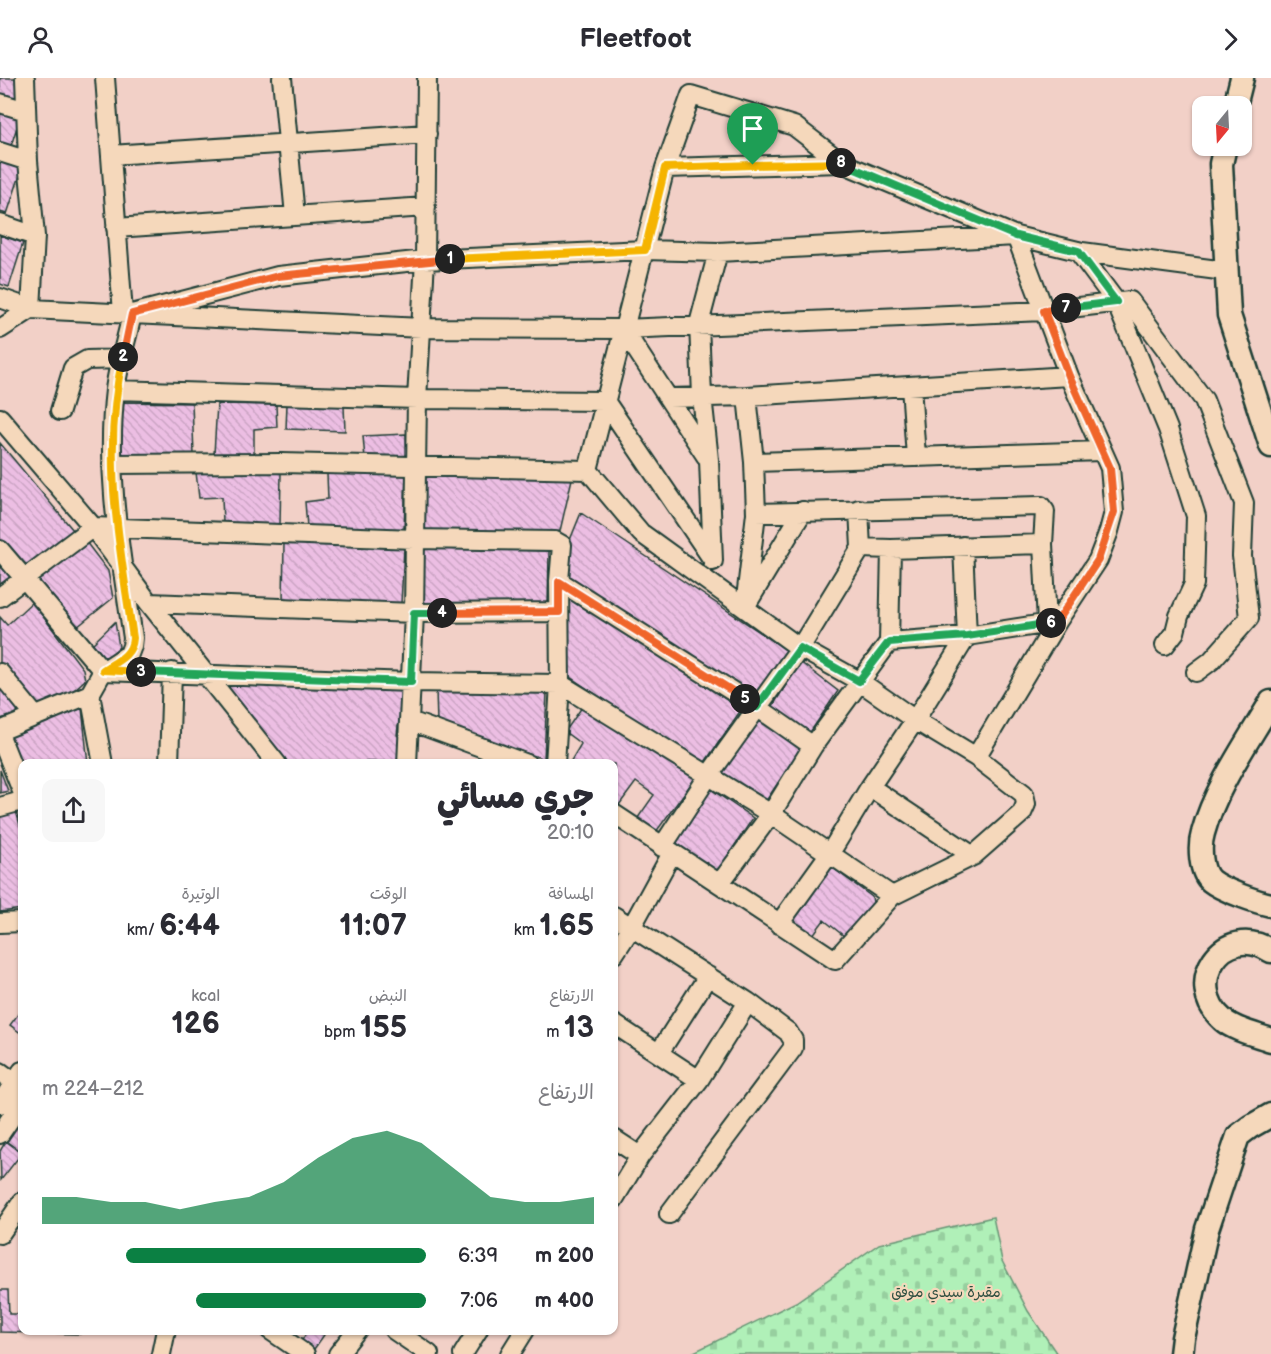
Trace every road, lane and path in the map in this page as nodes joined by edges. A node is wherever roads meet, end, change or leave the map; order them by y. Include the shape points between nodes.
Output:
1 (25, 78) edge
2 (106, 78) edge
3 (282, 78) edge
4 (427, 78) edge
5 (1242, 78) edge
6 (1237, 96) edge
7 (0, 103) edge
8 (26, 111) junction
9 (427, 134) junction
10 (288, 145) junction
11 (0, 152) edge
12 (111, 155) junction
13 (1223, 156) edge
14 (28, 161) junction
15 (842, 163) junction
16 (665, 168) junction
17 (426, 207) junction
18 (295, 216) junction
19 (0, 224) edge
20 (116, 228) junction
21 (35, 236) junction
22 (1016, 236) junction
23 (645, 250) junction
24 (1078, 251) junction
25 (718, 252) junction
26 (425, 260) junction
27 (1225, 271) junction
28 (0, 298) edge
29 (1123, 302) junction
30 (31, 309) junction
31 (1044, 311) junction
32 (127, 314) junction
33 (699, 324) junction
34 (422, 328) junction
35 (0, 329) edge
36 (623, 329) junction
37 (122, 359) junction
38 (1069, 376) junction
39 (911, 386) junction
40 (115, 390) junction
41 (702, 396) junction
42 (747, 396) junction
43 (668, 398) junction
44 (417, 399) junction
45 (605, 401) junction
46 (60, 411) dead end
47 (0, 418) edge
48 (1271, 446) edge
49 (1102, 451) junction
50 (916, 457) junction
51 (709, 460) junction
52 (754, 462) junction
53 (112, 464) junction
54 (416, 467) junction
55 (588, 470) junction
56 (859, 509) junction
57 (803, 511) junction
58 (756, 513) junction
59 (93, 528) junction
60 (116, 529) junction
61 (414, 539) junction
62 (1043, 544) junction
63 (963, 546) junction
64 (861, 548) junction
65 (891, 549) junction
66 (0, 550) edge
67 (713, 560) junction
68 (123, 568) junction
69 (24, 579) junction
70 (559, 582) junction
71 (715, 586) junction
72 (0, 597) edge
73 (149, 603) junction
74 (745, 608) junction
75 (559, 612) junction
76 (414, 613) junction
77 (1052, 622) junction
78 (967, 636) junction
79 (889, 642) junction
80 (1165, 645) dead end
81 (800, 648) junction
82 (103, 670) junction
83 (172, 672) junction
84 (1196, 672) dead end
85 (0, 673) edge
86 (206, 674) junction
87 (859, 681) junction
88 (411, 682) junction
89 (560, 684) junction
90 (90, 694) junction
91 (1271, 702) edge
92 (757, 707) junction
93 (35, 716) junction
94 (915, 720) junction
95 (410, 721) junction
96 (0, 731) edge
97 (0, 735) edge
98 (813, 746) junction
99 (976, 757) junction
100 (103, 759) edge
101 (169, 759) edge
102 (273, 759) edge
103 (407, 759) edge
104 (513, 759) edge
105 (555, 759) edge
106 (709, 775) junction
107 (18, 781) edge
108 (870, 787) junction
109 (18, 802) edge
110 (0, 807) edge
111 (771, 814) junction
112 (618, 817) edge
113 (667, 850) junction
114 (830, 853) junction
115 (973, 856) junction
116 (720, 883) junction
117 (892, 896) junction
118 (1271, 905) edge
119 (618, 919) edge
120 (18, 922) edge
121 (0, 923) edge
122 (779, 924) junction
123 (631, 928) junction
124 (618, 948) edge
125 (1271, 951) edge
126 (708, 976) junction
127 (748, 1002) junction
128 (618, 1027) edge
129 (1271, 1040) edge
130 (658, 1053) junction
131 (15, 1078) edge
132 (699, 1080) junction
133 (0, 1104) edge
134 (18, 1108) edge
135 (1271, 1115) edge
136 (0, 1134) edge
137 (618, 1142) edge
138 (640, 1156) junction
139 (618, 1192) edge
140 (18, 1208) edge
141 (669, 1214) dead end
142 (0, 1234) edge
143 (165, 1335) edge
144 (281, 1335) edge
145 (353, 1335) edge
146 (401, 1335) edge
147 (475, 1335) edge
148 (522, 1335) edge
149 (161, 1354) edge
150 (305, 1354) edge
151 (338, 1354) edge
152 (429, 1354) edge
153 (463, 1354) edge
154 (510, 1354) edge
155 (1181, 1354) edge

1 - 8 street
2 - 12 street
3 - 10 street
4 - 9 street
5 - 6 main road
7 - 8 street
8 - 14 street
9 - 10 street
9 - 17 street
10 - 12 street
10 - 18 street
11 - 14 street
12 - 20 street
13 - 27 main road
14 - 21 street
15 - 16 street
15 - 16 street via 794,126 691,95
15 - 22 street
16 - 23 street
17 - 18 street
17 - 26 street
18 - 20 street
19 - 21 street
20 - 32 street
21 - 30 street
22 - 24 street
22 - 25 street
22 - 31 street
23 - 25 street
23 - 26 street
23 - 36 street
24 - 27 street
24 - 29 street
25 - 33 street
26 - 32 street via 278,276
26 - 34 street
27 - 48 main road via 1229,315
28 - 30 street
29 - 31 street
29 - 80 street via 1196,516 1194,584 1175,632
29 - 84 street via 1204,400 1244,503 1242,556 1249,618 1212,661
30 - 32 street
30 - 35 street
31 - 33 street
31 - 38 street
32 - 34 street
32 - 37 street
33 - 36 street
33 - 41 street
34 - 36 street
34 - 44 street
36 - 43 street
36 - 45 street
37 - 40 street
37 - 46 street via 87,360 73,368
38 - 39 street
38 - 49 street
39 - 42 street
39 - 50 street
40 - 44 street
40 - 53 street
41 - 42 street
41 - 43 street
41 - 51 street
42 - 52 street
43 - 51 street
44 - 45 street
44 - 54 street
45 - 55 street
45 - 67 street
47 - 59 street
49 - 50 street
49 - 77 street via 1110,468 1114,512 1109,531 1098,560
50 - 52 street
51 - 67 street
52 - 58 street
53 - 54 street
53 - 60 street
54 - 55 street
54 - 61 street
55 - 71 street via 641,533
56 - 57 street
56 - 62 street via 1041,506 1045,511
56 - 64 street
57 - 58 street
57 - 74 street
58 - 74 street
59 - 60 street
59 - 68 street
59 - 69 street
60 - 61 street
60 - 68 street
61 - 70 street via 560,542
61 - 76 street
62 - 63 street
62 - 77 street
63 - 65 street
63 - 78 street
64 - 65 street
64 - 81 street
65 - 79 street
66 - 69 street
67 - 71 street
68 - 73 street
68 - 82 street via 132,646 129,654
69 - 72 street
69 - 82 street
70 - 75 street
70 - 92 street
71 - 74 street
73 - 76 street
73 - 86 street
74 - 81 street
75 - 76 street
75 - 89 street
76 - 88 street
77 - 78 street
77 - 99 street
78 - 79 street
78 - 94 street
79 - 87 street
81 - 87 street
81 - 92 street
82 - 83 street
82 - 90 street
83 - 86 street
83 - 101 street
85 - 93 street
86 - 88 street
86 - 102 street
87 - 94 street
87 - 98 street
88 - 89 street
88 - 95 street
89 - 105 street
89 - 106 street
90 - 93 street
90 - 100 street
91 - 118 main road via 1217,797 1202,835 1202,863 1210,880
92 - 98 street
92 - 106 street
93 - 96 street
94 - 99 street
94 - 108 street
95 - 103 street
95 - 104 street
97 - 107 street
98 - 111 street
99 - 115 street via 1024,794 1026,804 1022,813
106 - 111 street
106 - 113 street
108 - 114 street
108 - 115 street
109 - 110 street
111 - 114 street
111 - 116 street
112 - 113 street
113 - 116 street
113 - 123 street
114 - 117 street
114 - 122 street
115 - 117 street
116 - 122 street
117 - 122 street via 835,960
119 - 123 street
120 - 121 street
123 - 124 street
123 - 126 street
125 - 129 main road via 1248,942 1229,947 1212,959 1206,985 1210,1003 1224,1021
126 - 127 street
126 - 130 street
127 - 132 street
127 - 141 street via 788,1032 793,1048
128 - 130 street
130 - 132 street
131 - 133 street
132 - 138 street
134 - 136 street
135 - 155 main road via 1238,1136 1207,1229
137 - 138 street
138 - 139 street
140 - 142 street
143 - 149 street
144 - 150 street
145 - 151 street
146 - 152 street
147 - 153 street
148 - 154 street

